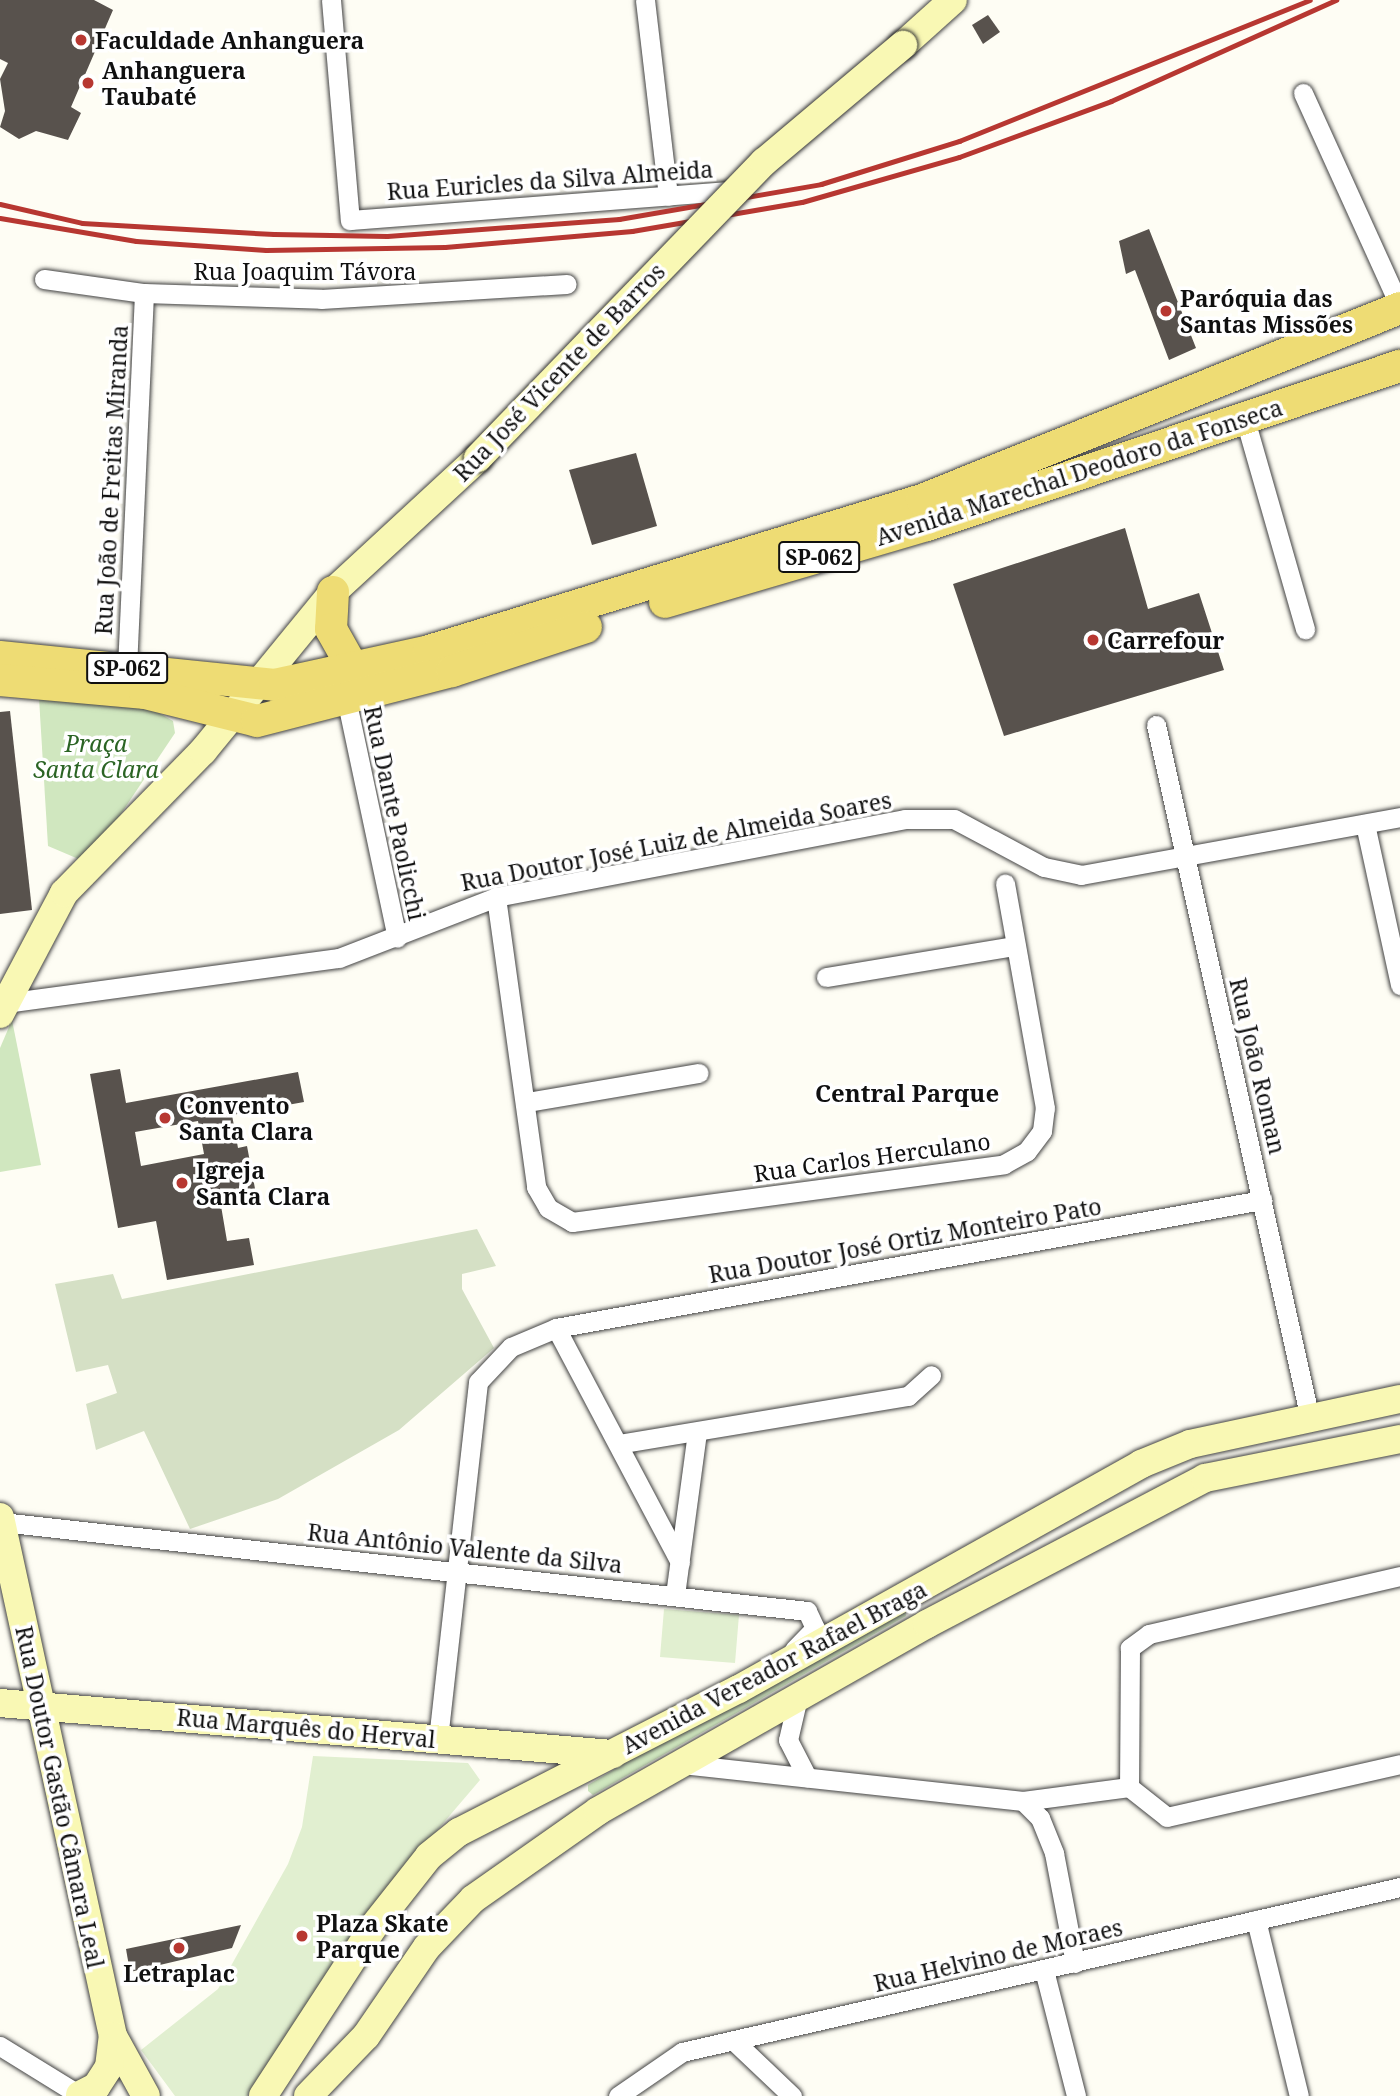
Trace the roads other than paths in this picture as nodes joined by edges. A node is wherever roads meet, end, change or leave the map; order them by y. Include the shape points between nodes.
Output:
1 (331, 0) edge
2 (645, 0) edge
3 (953, 0) edge
4 (1303, 93) dead end
5 (753, 189) dead end
6 (668, 196) junction
7 (44, 279) dead end
8 (567, 284) dead end
9 (144, 293) junction
10 (1400, 308) edge
11 (1363, 322) junction
12 (1390, 369) edge
13 (1244, 416) junction
14 (1115, 423) junction
15 (1107, 464) junction
16 (333, 592) junction
17 (1305, 629) dead end
18 (0, 657) edge
19 (127, 668) junction
20 (0, 680) edge
21 (254, 682) junction
22 (350, 684) junction
23 (232, 716) junction
24 (1156, 725) dead end
25 (1400, 817) edge
26 (1365, 824) junction
27 (1186, 855) junction
28 (1005, 884) dead end
29 (496, 897) junction
30 (397, 938) junction
31 (1014, 946) junction
32 (826, 977) dead end
33 (1400, 985) edge
34 (2, 1007) edge
35 (699, 1073) dead end
36 (527, 1102) junction
37 (1262, 1200) junction
38 (556, 1328) junction
39 (931, 1375) dead end
40 (1400, 1399) edge
41 (1310, 1419) junction
42 (697, 1432) junction
43 (1400, 1439) edge
44 (618, 1444) junction
45 (1114, 1479) junction
46 (0, 1521) edge
47 (1033, 1525) junction
48 (1091, 1535) junction
49 (680, 1562) junction
50 (457, 1572) junction
51 (1400, 1576) edge
52 (1014, 1577) junction
53 (676, 1595) junction
54 (739, 1689) junction
55 (799, 1697) junction
56 (0, 1703) edge
57 (39, 1706) junction
58 (438, 1739) junction
59 (613, 1754) junction
60 (682, 1764) junction
61 (1400, 1764) edge
62 (580, 1772) junction
63 (807, 1777) junction
64 (1129, 1787) junction
65 (1023, 1801) junction
66 (598, 1811) junction
67 (1400, 1886) edge
68 (1256, 1920) junction
69 (1074, 1963) junction
70 (1044, 1970) junction
71 (113, 2036) junction
72 (734, 2041) junction
73 (0, 2046) edge
74 (80, 2096) edge
75 (146, 2096) edge
76 (263, 2096) edge
77 (308, 2096) edge
78 (618, 2096) edge
79 (792, 2096) edge
80 (1076, 2096) edge
81 (1299, 2096) edge

1 - 6 street, Rua Euricles da Silva Almeida via 350,220
2 - 6 street
3 - 16 main road, Rua José Vicente de Barros, bridge via 764,162 478,458
4 - 10 street
5 - 6 street, Rua Euricles da Silva Almeida
7 - 9 street, Rua Joaquim Távora
8 - 9 street, Rua Joaquim Távora via 321,299
9 - 19 street, Rua João de Freitas Miranda
10 - 11 main road, Avenida Marechal Deodoro da Fonseca / SP-062
11 - 12 main road via 1358,349
11 - 14 main road, Avenida Marechal Deodoro da Fonseca / SP-062
12 - 13 main road, Avenida Marechal Deodoro da Fonseca / SP-062
13 - 15 main road, Avenida Marechal Deodoro da Fonseca / SP-062
13 - 17 street
14 - 15 main road via 1100,439
14 - 22 main road, Avenida Marechal Deodoro da Fonseca / SP-062 via 922,500
15 - 22 main road, Avenida Marechal Deodoro da Fonseca / SP-062 via 927,525
16 - 21 main road, Rua José Vicente de Barros
16 - 22 main road via 331,629
18 - 19 main road, SP-062
19 - 21 main road, SP-062
20 - 23 main road, SP-062 via 145,693
21 - 22 main road, Avenida Marechal Deodoro da Fonseca / SP-062
21 - 23 main road, Rua José Vicente de Barros
22 - 23 main road, Avenida Marechal Deodoro da Fonseca / SP-062 via 257,721
22 - 30 street, Rua Dante Paolicchi
23 - 34 main road, Rua José Vicente de Barros via 64,893
24 - 27 street, Rua João Roman
25 - 26 street, Rua Doutor José Luiz de Almeida Soares
26 - 27 street, Rua Doutor José Luiz de Almeida Soares
26 - 33 street
27 - 29 street, Rua Doutor José Luiz de Almeida Soares via 1081,875 1044,867 954,818 905,819
27 - 37 street, Rua João Roman
28 - 31 street, Rua Carlos Herculano
29 - 30 street, Rua Doutor José Luiz de Almeida Soares via 432,918
29 - 36 street
30 - 34 street, Rua Doutor José Luiz de Almeida Soares via 339,958
31 - 32 street
31 - 36 street, Rua Carlos Herculano via 1045,1108 1042,1131 1027,1151 1004,1164 572,1222 548,1208 536,1187
35 - 36 street
37 - 38 street, Rua Doutor José Ortiz Monteiro Pato
37 - 41 street, Rua João Roman
38 - 44 street
38 - 50 street, Rua Doutor José Ortiz Monteiro Pato via 511,1347 478,1382
39 - 42 street via 908,1396
40 - 41 main road, Avenida Vereador Rafael Braga
41 - 45 main road, Avenida Vereador Rafael Braga via 1190,1444
42 - 44 street
42 - 49 street
43 - 48 main road, Avenida Vereador Rafael Braga via 1205,1478
44 - 49 street
45 - 47 main road, Avenida Vereador Rafael Braga
45 - 48 main road via 1080,1513 1079,1523
46 - 50 street, Rua Antônio Valente da Silva
46 - 57 main road, Rua Doutor Gastão Câmara Leal
47 - 52 main road via 1048,1535 1049,1543
47 - 54 main road, Avenida Vereador Rafael Braga
48 - 52 main road, Avenida Vereador Rafael Braga
49 - 53 street
50 - 53 street, Rua Antônio Valente da Silva
50 - 58 street, Rua Doutor José Ortiz Monteiro Pato
51 - 64 street via 1149,1634 1130,1648
52 - 55 main road, Avenida Vereador Rafael Braga
53 - 54 street, Rua Antônio Valente da Silva via 807,1611 815,1628 806,1642
54 - 59 main road, Avenida Vereador Rafael Braga
55 - 60 main road, Avenida Vereador Rafael Braga
55 - 63 street via 788,1740
56 - 57 main road, Rua Marquês do Herval
57 - 58 main road, Rua Marquês do Herval
57 - 71 main road, Rua Doutor Gastão Câmara Leal
58 - 59 main road, Rua Marquês do Herval
59 - 62 main road, Avenida Vereador Rafael Braga
60 - 63 street
60 - 66 main road, Avenida Vereador Rafael Braga
61 - 64 street via 1167,1817
62 - 66 main road via 578,1795
62 - 76 main road, Avenida Vereador Rafael Braga via 459,1832 429,1856 373,1927
63 - 65 street
64 - 65 street
65 - 69 street via 1040,1818 1054,1853
66 - 77 main road, Avenida Vereador Rafael Braga via 473,1899 427,1947 366,2036
67 - 68 street, Rua Helvino de Moraes
68 - 69 street, Rua Helvino de Moraes
68 - 81 street
69 - 70 street, Rua Helvino de Moraes
70 - 72 street, Rua Helvino de Moraes
70 - 80 street
71 - 74 main road, Rua Doutor Gastão Câmara Leal via 109,2067 96,2087
71 - 75 main road, Rua Doutor Gastão Câmara Leal
72 - 78 street, Rua Helvino de Moraes via 682,2052
72 - 79 street
73 - 74 street

